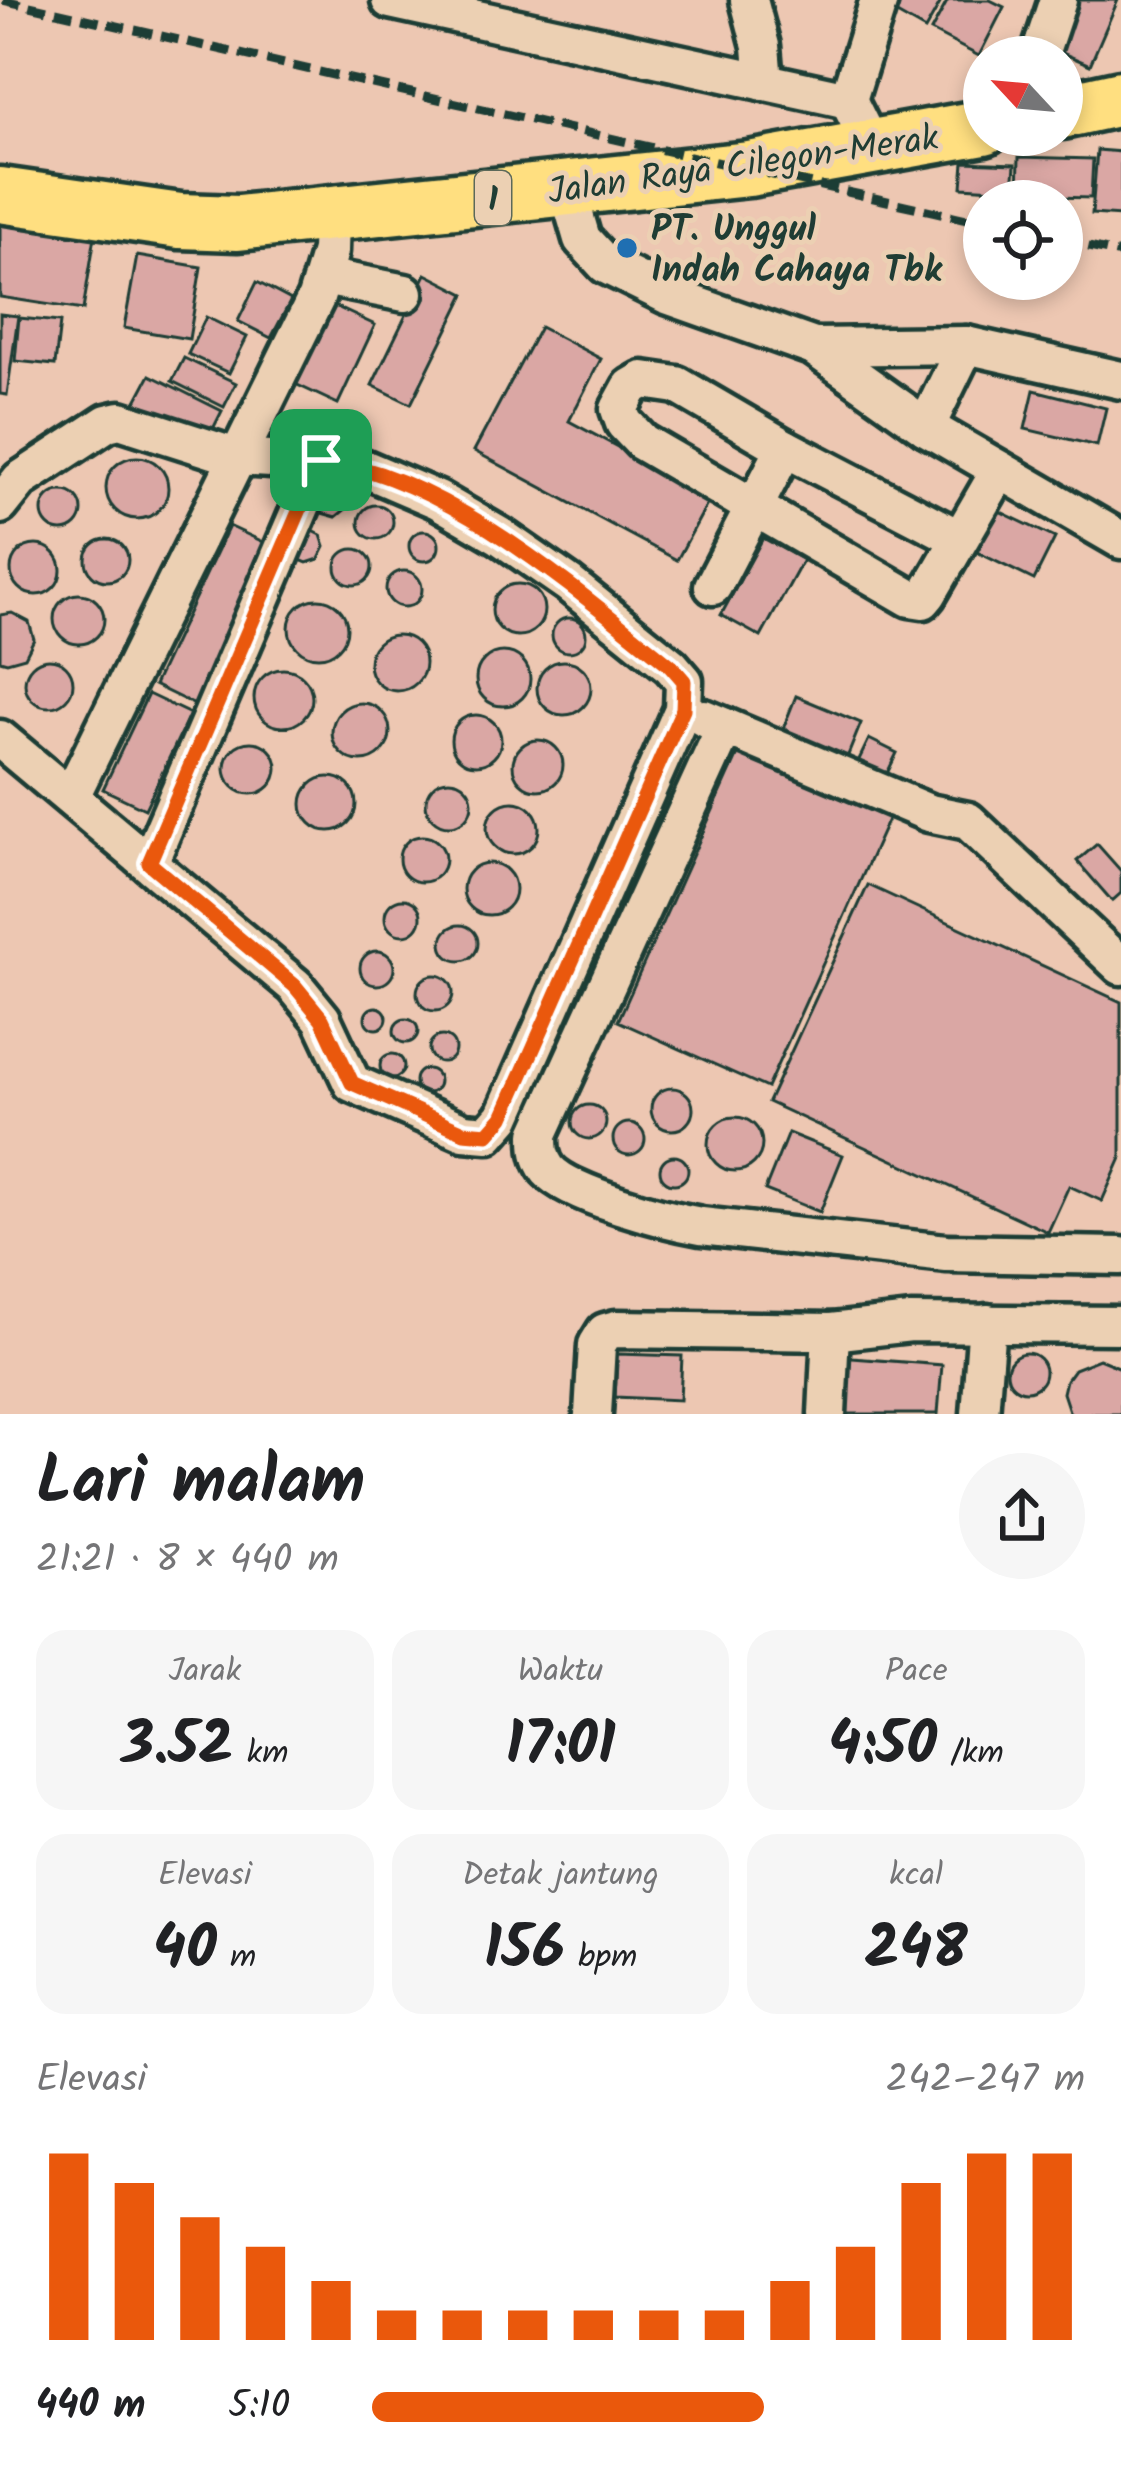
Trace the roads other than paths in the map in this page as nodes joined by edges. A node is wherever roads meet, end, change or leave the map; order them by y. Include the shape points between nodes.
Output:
1 (390, 0) edge
2 (749, 0) edge
3 (879, 0) edge
4 (1058, 0) edge
5 (479, 10) edge
6 (1046, 36) edge
7 (764, 82) junction
8 (1121, 98) edge
9 (1083, 106) edge
10 (860, 123) junction
11 (963, 126) edge
12 (568, 191) junction
13 (0, 195) edge
14 (332, 214) junction
15 (324, 277) junction
16 (405, 293) dead end
17 (966, 345) junction
18 (814, 347) junction
19 (1121, 380) edge
20 (926, 427) junction
21 (784, 448) junction
22 (236, 457) junction
23 (321, 460) junction
24 (1000, 470) junction
25 (0, 505) edge
26 (753, 510) junction
27 (958, 538) junction
28 (1120, 543) edge
29 (713, 586) dead end
30 (683, 709) junction
31 (725, 727) junction
32 (0, 740) edge
33 (71, 796) junction
34 (149, 863) junction
35 (1121, 966) edge
36 (1121, 1256) edge
37 (987, 1323) junction
38 (1121, 1325) edge
39 (831, 1332) junction
40 (593, 1414) edge
41 (826, 1414) edge
42 (980, 1414) edge

1 - 5 street
2 - 7 street
3 - 10 street
4 - 6 street
5 - 7 street
7 - 10 street
8 - 9 highway
10 - 11 highway, Jalan Raya Cilegon-Merak / 1
10 - 12 highway, Jalan Raya Cilegon-Merak / 1 via 749,170
12 - 14 highway, Jalan Raya Cilegon-Merak / 1
12 - 18 street via 582,239 606,265
13 - 14 highway, Jalan Raya Cilegon-Merak / 1 via 180,221
14 - 15 street
15 - 16 street
15 - 22 street
17 - 18 street
17 - 19 street
17 - 20 street
18 - 20 street
20 - 24 street
21 - 26 street
21 - 26 street via 677,386 643,380 625,396 624,423 642,442
21 - 27 street
22 - 23 street
22 - 25 street via 120,420 20,480
22 - 33 street
23 - 30 street via 354,464 438,500 517,548 671,666 684,681
23 - 34 street
24 - 27 street
24 - 28 street
26 - 27 street via 910,598 928,594
26 - 29 street
30 - 31 street
30 - 34 street via 503,1117 488,1134 464,1132 352,1083 322,1019 295,986
31 - 35 street via 929,814 968,821
31 - 36 street via 539,1134 545,1166 560,1181 700,1226 946,1252
32 - 33 street
33 - 34 street
37 - 38 street
37 - 39 street
37 - 42 street
39 - 40 street via 605,1332 597,1345
39 - 41 street

